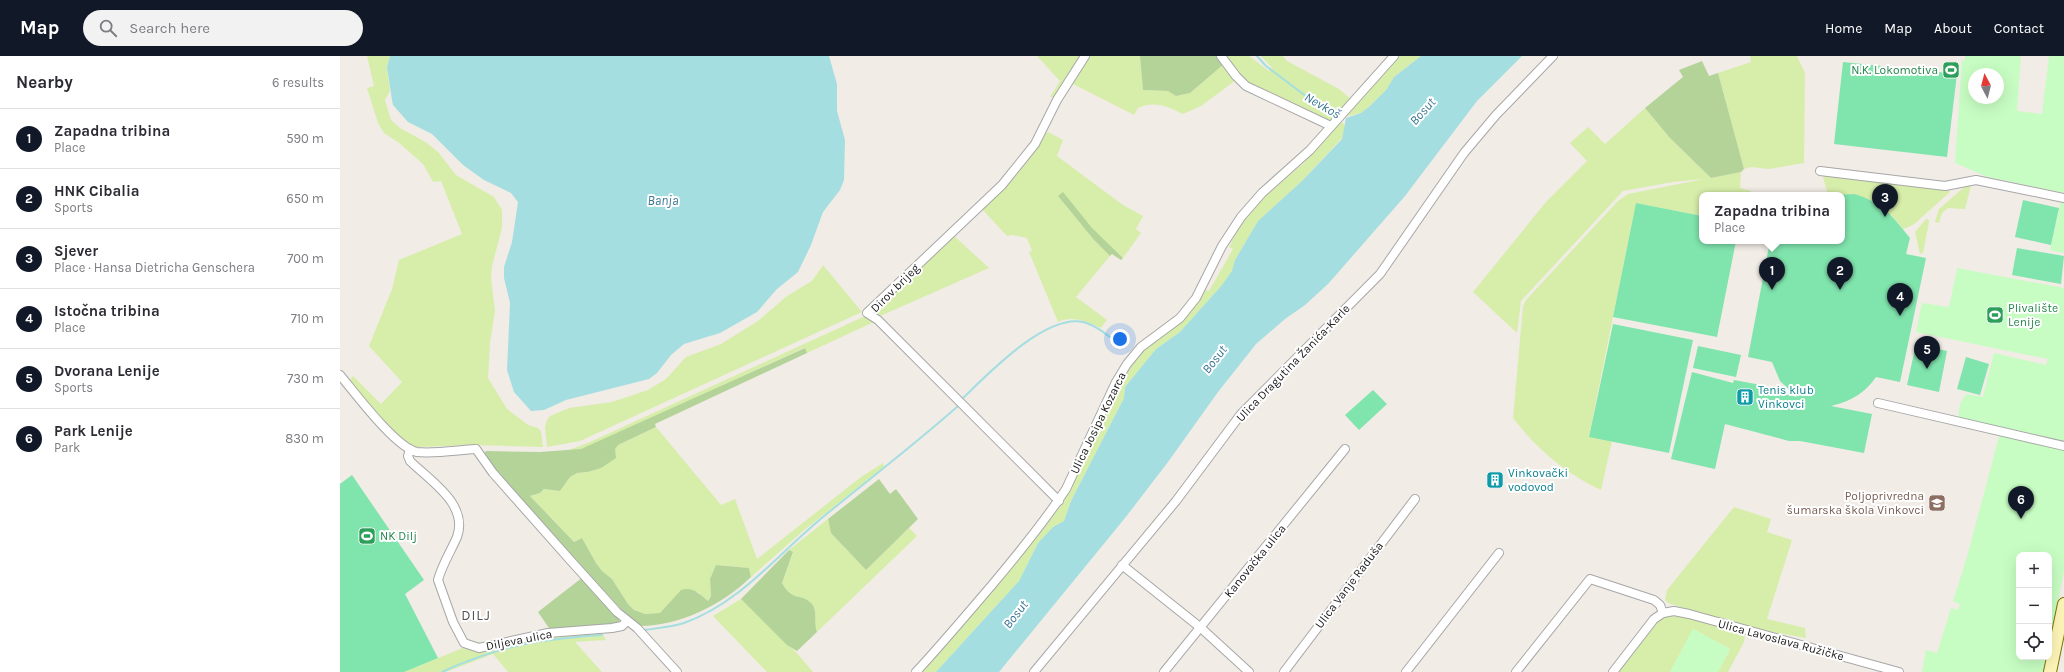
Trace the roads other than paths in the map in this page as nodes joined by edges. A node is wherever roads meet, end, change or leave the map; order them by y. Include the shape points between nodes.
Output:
1 (1085, 56) edge
2 (1222, 56) edge
3 (1393, 56) edge
4 (1553, 56) edge
5 (1333, 123) junction
6 (1820, 171) dead end
7 (2064, 198) edge
8 (340, 375) edge
9 (1878, 403) dead end
10 (2064, 446) edge
11 (1345, 449) dead end
12 (410, 450) junction
13 (1415, 499) dead end
14 (1058, 501) junction
15 (1499, 553) dead end
16 (1122, 565) junction
17 (2064, 604) edge
18 (1663, 613) junction
19 (627, 621) junction
20 (1201, 628) junction
21 (677, 672) edge
22 (916, 672) edge
23 (1034, 672) edge
24 (1164, 672) edge
25 (1249, 672) edge
26 (1284, 672) edge
27 (1406, 672) edge
28 (1516, 672) edge
29 (1613, 672) edge
30 (1899, 672) edge
31 (2050, 672) edge

1 - 14 street, Dirov brijeg via 1057,100 1035,144 1002,185 868,313 878,320
2 - 5 street via 1246,86
3 - 5 street, Ulica Josipa Kozarca
4 - 16 street, Ulica Dragutina Žanića-Karle via 1496,115 1464,153 1380,274 1241,414 1176,501
5 - 14 street, Ulica Josipa Kozarca via 1299,161 1262,193 1240,217 1196,298 1180,318 1141,347 1128,364 1116,382
6 - 7 street via 1945,186 1976,180
8 - 12 street, Diljeva ulica via 400,443
9 - 10 street
11 - 20 street, Kanovačka ulica
12 - 19 street via 417,452 476,449 508,491
12 - 19 street, Diljeva ulica via 410,461 449,497 457,511 458,531 438,580 464,644 479,648 548,633 612,628 622,626
13 - 26 street, Ulica Vanje Raduša
14 - 22 street, Ulica Josipa Kozarca via 1011,562
15 - 27 street
16 - 20 street
16 - 23 street, Ulica Dragutina Žanića-Karle
17 - 31 main road
18 - 28 street via 1660,604 1644,596 1590,579
18 - 29 street via 1654,619
18 - 30 street, Ulica Lavoslava Ružičke via 1674,611 1689,614
19 - 21 street via 637,628
20 - 24 street, Kanovačka ulica
20 - 25 street

